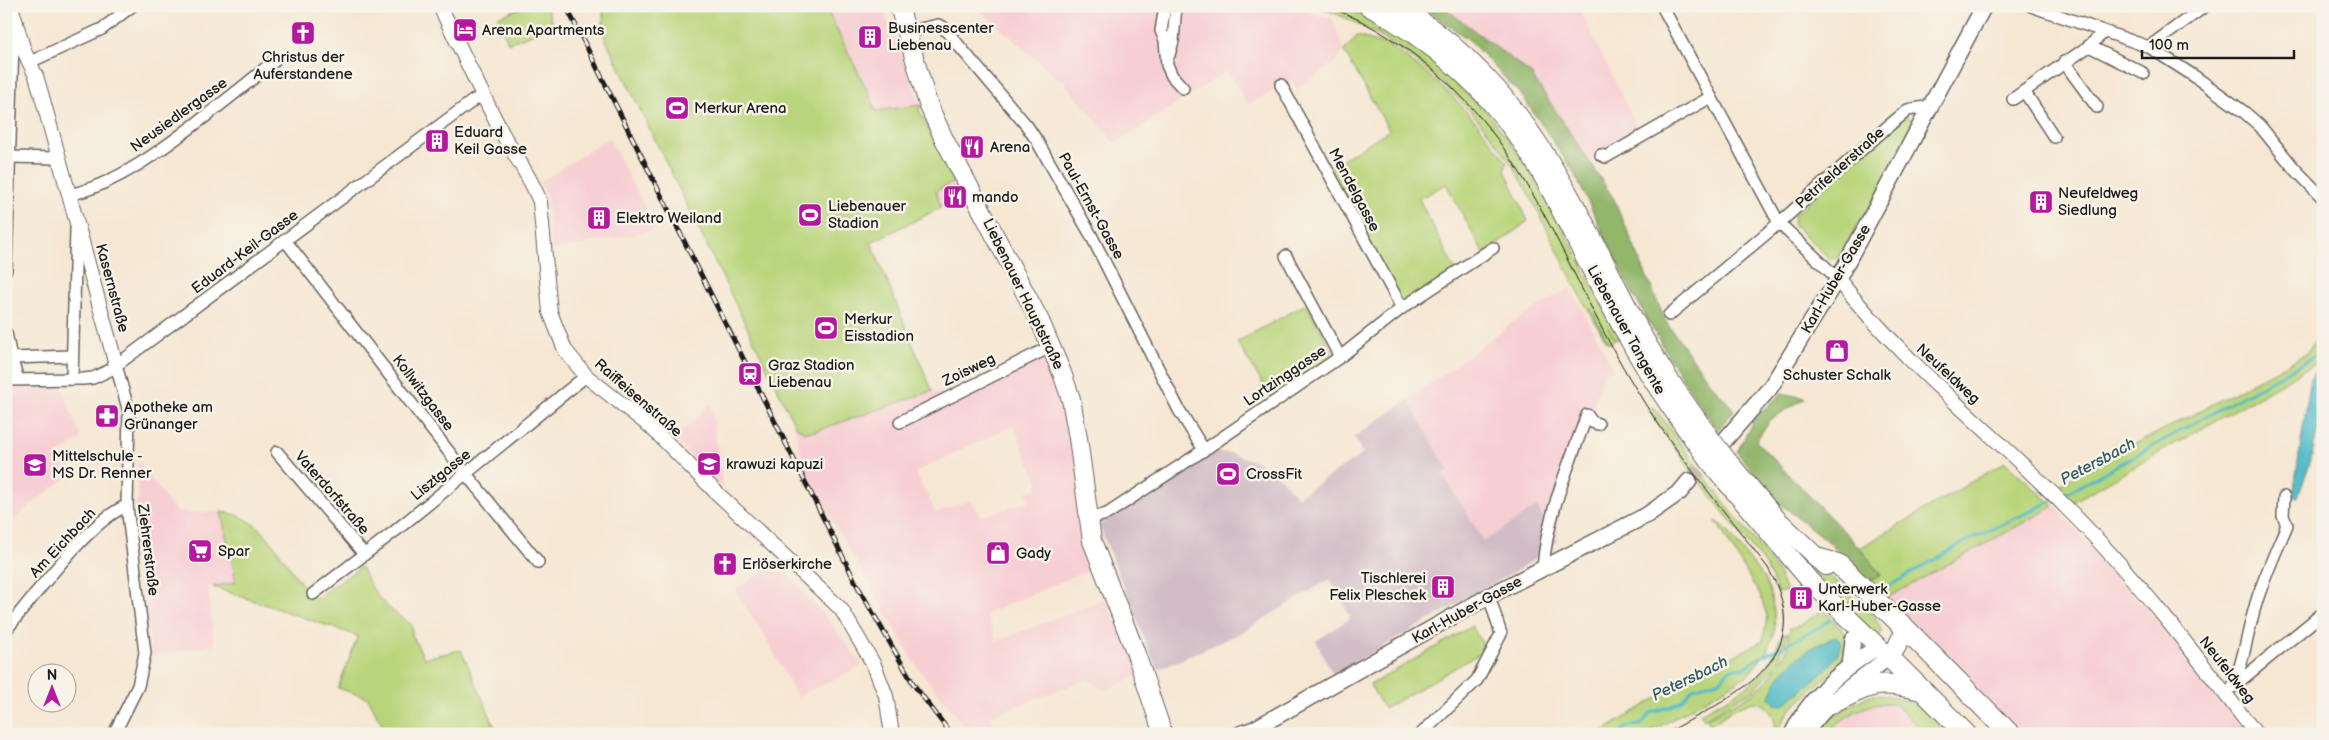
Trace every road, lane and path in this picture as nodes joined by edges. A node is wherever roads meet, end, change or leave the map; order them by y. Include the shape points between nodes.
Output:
1 (11, 6) edge
2 (132, 6) edge
3 (440, 6) edge
4 (899, 6) edge
5 (1165, 6) edge
6 (1176, 6) edge
7 (1368, 6) edge
8 (1399, 6) edge
9 (1662, 6) edge
10 (1984, 6) edge
11 (2031, 6) edge
12 (2206, 6) edge
13 (13, 27) edge
14 (907, 32) junction
15 (2104, 32) junction
16 (2089, 46) junction
17 (2149, 47) junction
18 (274, 61) dead end
19 (30, 62) junction
20 (1168, 62) junction
21 (2064, 62) junction
22 (2143, 73) dead end
23 (1281, 85) dead end
24 (1183, 88) dead end
25 (2024, 91) junction
26 (483, 96) junction
27 (1710, 98) junction
28 (2013, 99) dead end
29 (1931, 106) junction
30 (2097, 107) dead end
31 (2054, 137) dead end
32 (1601, 155) dead end
33 (9, 157) junction
34 (58, 158) junction
35 (68, 195) junction
36 (2322, 197) edge
37 (76, 220) junction
38 (1779, 223) junction
39 (285, 240) junction
40 (1493, 248) dead end
41 (1286, 256) dead end
42 (6, 270) edge
43 (1838, 279) junction
44 (1402, 308) junction
45 (1669, 315) dead end
46 (6, 333) edge
47 (1052, 346) junction
48 (72, 356) junction
49 (1340, 357) junction
50 (11, 358) junction
51 (116, 365) junction
52 (586, 376) junction
53 (18, 379) junction
54 (72, 379) junction
55 (6, 380) edge
56 (900, 422) dead end
57 (1598, 424) dead end
58 (1712, 444) junction
59 (1204, 450) junction
60 (277, 452) dead end
61 (1722, 466) junction
62 (466, 474) junction
63 (1689, 481) tunnel mouth
64 (2284, 497) dead end
65 (127, 506) junction
66 (1088, 519) junction
67 (364, 554) junction
68 (1817, 558) junction
69 (538, 562) dead end
70 (1544, 568) junction
71 (313, 594) dead end
72 (1489, 596) junction
73 (1825, 596) junction
74 (2323, 612) edge
75 (6, 630) edge
76 (1900, 638) junction
77 (1853, 639) joint
78 (1884, 651) junction
79 (1850, 666) junction
80 (1922, 690) junction
81 (2229, 690) junction
82 (1830, 704) junction
83 (114, 734) edge
84 (892, 734) edge
85 (1163, 734) edge
86 (1240, 734) edge
87 (1421, 734) edge
88 (1792, 734) edge
89 (1805, 734) edge
90 (1966, 734) edge
91 (1996, 734) edge
92 (2010, 734) edge
93 (2256, 734) edge

1 - 13 street, Kasernstraße
2 - 19 street via 102,29
3 - 26 street, Raiffeisenstraße
4 - 14 main road, Liebenauer Hauptstraße
5 - 20 street via 1161,31
6 - 20 street
7 - 58 main road, Liebenauer Tangente via 1449,61 1512,128 1546,180 1663,398
8 - 58 main road, Liebenauer Tangente via 1472,61 1530,128 1559,174 1638,327
9 - 27 street, Neufeldweg
10 - 29 main road
11 - 15 street
12 - 17 street
13 - 19 street, Kasernstraße
13 - 33 street, Kasernstraße
14 - 47 main road, Liebenauer Hauptstraße via 928,104 940,130
14 - 59 street, Paul-Ernst-Gasse via 938,24 944,27 1032,132 1091,235 1179,410
15 - 16 street
15 - 17 street
16 - 21 street
16 - 22 street
17 - 36 street via 2244,112
18 - 35 street, Neusiedlergasse via 150,158 82,192
19 - 34 street, Kasernstraße
20 - 24 street via 1172,76
21 - 25 street
21 - 30 street
23 - 44 street, Mendelgasse
25 - 28 street
25 - 31 street
26 - 39 street, Eduard-Keil-Gasse
26 - 52 street, Raiffeisenstraße via 535,188 542,216 550,312 565,350
27 - 32 street via 1606,157
27 - 38 street, Neufeldweg
29 - 38 street, Petrifelderstraße via 1908,110
29 - 43 main road, Karl-Huber-Gasse
33 - 34 street
33 - 42 street, Kasernstraße
34 - 35 street, Kasernstraße
35 - 37 street, Kasernstraße
37 - 48 street, Kasernstraße
37 - 51 street, Kasernstraße
38 - 43 street, Neufeldweg
38 - 45 street, Petrifelderstraße
39 - 51 street, Eduard-Keil-Gasse
39 - 62 street, Kollwitzgasse
40 - 44 street, Lortzinggasse
41 - 49 street
43 - 58 main road, Karl-Huber-Gasse via 1770,388
43 - 81 street, Neufeldweg via 1890,342 2065,506
44 - 49 street, Lortzinggasse
46 - 50 street
47 - 56 street, Zoisweg
47 - 66 main road, Liebenauer Hauptstraße via 1070,399
48 - 50 street
48 - 54 street, Kasernstraße
49 - 59 street, Lortzinggasse
50 - 53 street
51 - 54 street, Eduard-Keil-Gasse via 93,378
51 - 65 street, Ziehrerstraße via 129,412
52 - 62 street, Lisztgasse
52 - 84 street, Raiffeisenstraße via 651,427 841,609 874,665 886,696
53 - 54 street, Eduard-Keil-Gasse
53 - 55 street, Eduard-Keil-Gasse
57 - 70 street via 1587,415 1557,493
58 - 61 main road, Liebenauer Tangente, bridge
59 - 66 street, Lortzinggasse via 1108,514
60 - 67 street, Vaterdorfstraße
61 - 68 main road, Liebenauer Tangente
61 - 73 main road, Liebenauer Tangente via 1771,536
62 - 67 street, Lisztgasse
62 - 69 street, Kollwitzgasse
63 - 70 main road, Karl-Huber-Gasse via 1680,492 1646,515
64 - 81 street via 2283,516 2287,525 2258,597 2241,668
65 - 75 street, Am Eichbach via 109,515 89,532
65 - 83 street, Ziehrerstraße via 145,644 138,686
66 - 85 main road, Liebenauer Hauptstraße via 1092,542 1135,651
67 - 71 street, Lisztgasse
68 - 76 main road, Liebenauer Tangente
68 - 92 highway via 1838,564
70 - 72 main road, Karl-Huber-Gasse
72 - 86 main road, Karl-Huber-Gasse via 1327,689
72 - 87 street via 1501,634 1477,680
73 - 77 main road via 1850,629
73 - 78 main road, Liebenauer Tangente
74 - 81 street
76 - 78 main road via 1896,648
76 - 91 highway
77 - 79 main road
78 - 79 main road
78 - 80 highway
78 - 82 main road
79 - 88 main road via 1808,707
80 - 82 highway via 1877,683
80 - 90 highway
81 - 93 street, Neufeldweg
82 - 89 main road

